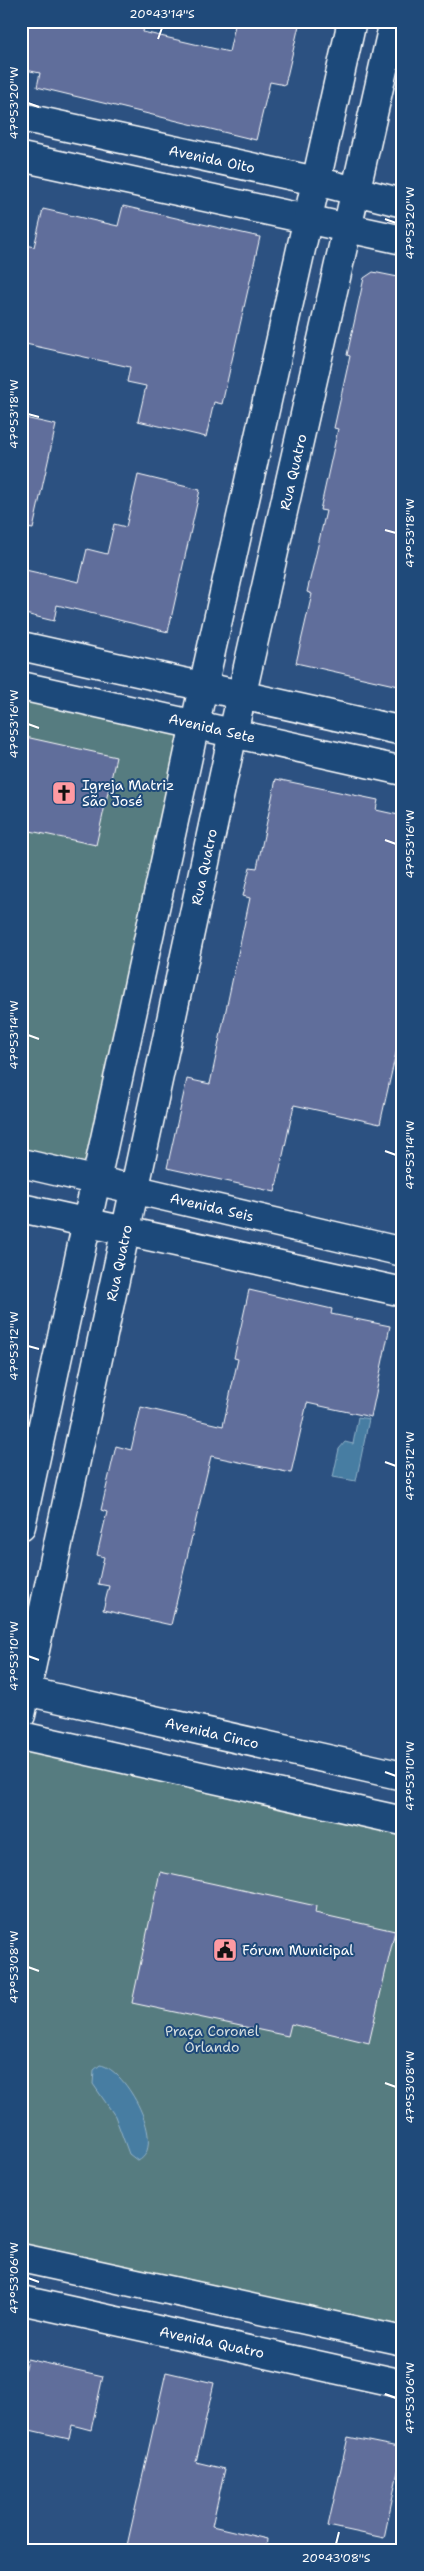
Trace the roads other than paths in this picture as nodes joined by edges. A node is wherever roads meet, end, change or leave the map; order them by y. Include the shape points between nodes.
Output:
1 (352, 21) edge
2 (394, 21) edge
3 (21, 117) edge
4 (21, 157) edge
5 (316, 181) junction
6 (356, 193) junction
7 (403, 203) edge
8 (307, 220) junction
9 (348, 228) junction
10 (403, 240) edge
11 (21, 646) edge
12 (21, 686) edge
13 (204, 687) junction
14 (242, 696) junction
15 (195, 724) junction
16 (403, 731) edge
17 (233, 733) junction
18 (403, 771) edge
19 (21, 1164) edge
20 (98, 1180) junction
21 (136, 1189) junction
22 (21, 1208) edge
23 (89, 1222) junction
24 (127, 1230) junction
25 (403, 1252) edge
26 (403, 1292) edge
27 (21, 1526) edge
28 (23, 1699) edge
29 (21, 1736) edge
30 (403, 1776) edge
31 (403, 1821) edge
32 (21, 2258) edge
33 (21, 2300) edge
34 (403, 2341) edge
35 (403, 2384) edge

1 - 5 street
2 - 6 street, Rua Quatro
3 - 5 street, Avenida Oito
4 - 8 street
5 - 6 street, Avenida Oito
5 - 8 street
6 - 7 street, Avenida Oito
6 - 9 street, Rua Quatro
8 - 9 street
8 - 13 street
9 - 10 street
9 - 14 street, Rua Quatro
11 - 13 street
12 - 15 street, Avenida Sete
13 - 14 street
13 - 15 street
14 - 16 street
14 - 17 street, Rua Quatro
15 - 17 street, Avenida Sete
15 - 20 street
17 - 18 street, Avenida Sete
17 - 21 street, Rua Quatro
19 - 20 street, Avenida Seis
20 - 21 street, Avenida Seis
20 - 23 street
21 - 24 street, Rua Quatro
21 - 25 street, Avenida Seis
22 - 23 street
23 - 24 street
23 - 27 street
24 - 26 street
24 - 28 street, Rua Quatro
28 - 30 street, Avenida Cinco
29 - 31 street
32 - 34 street
33 - 35 street, Avenida Quatro

